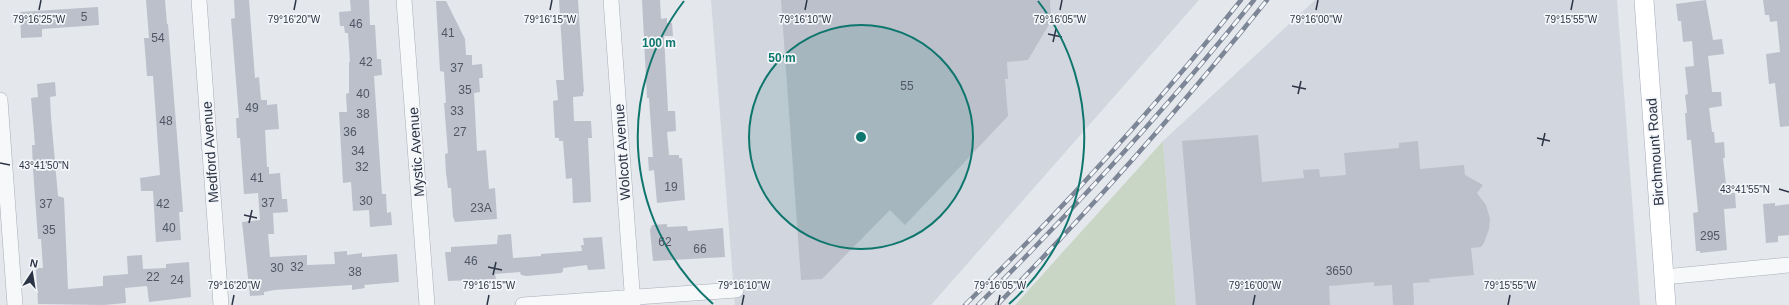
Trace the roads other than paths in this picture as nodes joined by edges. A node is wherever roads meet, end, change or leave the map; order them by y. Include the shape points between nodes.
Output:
1 (199, 0) edge
2 (404, 0) edge
3 (611, 0) edge
4 (1644, 0) edge
5 (0, 100) edge
6 (1789, 265) edge
7 (1664, 277) junction
8 (736, 290) dead end
9 (632, 301) edge
10 (15, 305) edge
11 (221, 305) edge
12 (426, 305) edge
13 (523, 305) edge
14 (1666, 305) edge

1 - 11 street, Medford Avenue
2 - 12 street, Mystic Avenue
3 - 9 street, Wolcott Avenue
4 - 7 main road, Birchmount Road
5 - 10 street
6 - 7 street
7 - 14 main road, Birchmount Road
8 - 9 street
9 - 13 street

